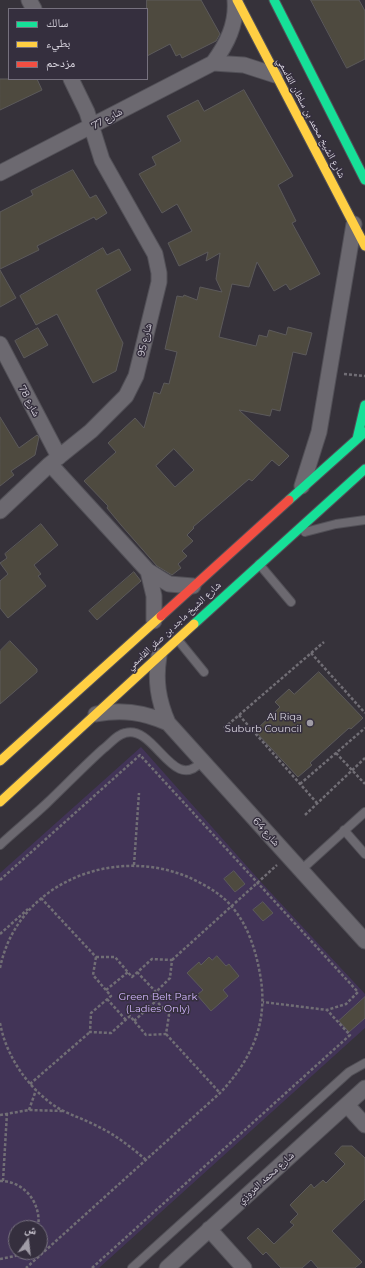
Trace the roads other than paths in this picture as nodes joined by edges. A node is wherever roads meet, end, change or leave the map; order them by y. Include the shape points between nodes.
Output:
1 (236, 0) edge
2 (274, 0) edge
3 (213, 63) junction
4 (275, 75) junction
5 (72, 80) edge
6 (92, 126) junction
7 (0, 173) edge
8 (365, 180) edge
9 (354, 223) junction
10 (365, 246) edge
11 (0, 344) edge
12 (365, 405) edge
13 (365, 432) edge
14 (358, 439) junction
15 (54, 461) junction
16 (365, 468) edge
17 (300, 489) junction
18 (352, 494) dead end
19 (325, 506) junction
20 (0, 511) edge
21 (365, 520) edge
22 (285, 539) junction
23 (258, 564) junction
24 (148, 571) junction
25 (193, 586) junction
26 (291, 602) dead end
27 (154, 621) junction
28 (177, 639) junction
29 (159, 656) junction
30 (204, 672) dead end
31 (96, 714) junction
32 (168, 723) junction
33 (0, 761) edge
34 (202, 761) junction
35 (0, 802) edge
36 (365, 812) edge
37 (344, 830) junction
38 (0, 845) edge
39 (365, 854) edge
40 (301, 870) junction
41 (365, 940) edge
42 (365, 1063) edge
43 (365, 1088) edge
44 (347, 1105) junction
45 (365, 1125) edge
46 (209, 1229) junction
47 (132, 1268) edge
48 (167, 1268) edge
49 (244, 1268) edge

1 - 3 street via 234,22 229,37
1 - 4 main road, شارع الشيخ محمد بن سلطان القاسمي
2 - 8 main road, شارع الشيخ محمد بن سلطان القاسمي
3 - 4 street via 244,65
3 - 6 street, شارع 77
4 - 9 main road, شارع الشيخ محمد بن سلطان القاسمي
5 - 6 street, شارع 95
6 - 7 street, شارع 77
6 - 15 street, شارع 95 via 102,160 155,254 159,282 138,368 130,390 106,417
9 - 10 main road, شارع الشيخ محمد بن سلطان القاسمي
9 - 17 street via 320,432
11 - 15 street, شارع 78
12 - 14 main road
13 - 14 main road, شارع الشيخ ماجد بن صقر القاسمي
14 - 17 main road, شارع الشيخ ماجد بن صقر القاسمي
15 - 20 street, شارع 95
15 - 24 street, شارع 78
16 - 19 main road, شارع الشيخ ماجد بن صقر القاسمي
17 - 25 main road, شارع الشيخ ماجد بن صقر القاسمي
18 - 19 main road
19 - 22 main road, شارع الشيخ ماجد بن صقر القاسمي
21 - 22 lane via 318,528
22 - 23 main road, شارع الشيخ ماجد بن صقر القاسمي
23 - 26 lane
23 - 28 main road, شارع الشيخ ماجد بن صقر القاسمي
24 - 25 street via 169,584
24 - 27 street via 154,596
25 - 27 main road, شارع الشيخ ماجد بن صقر القاسمي
27 - 33 main road, شارع الشيخ ماجد بن صقر القاسمي
28 - 29 main road, شارع الشيخ ماجد بن صقر القاسمي
28 - 30 lane
29 - 31 main road, شارع الشيخ ماجد بن صقر القاسمي
29 - 32 street, شارع 64 via 159,697
31 - 32 street, شارع 64 via 125,710
31 - 35 main road, شارع الشيخ ماجد بن صقر القاسمي
32 - 34 street, شارع 64
34 - 38 lane via 188,769 176,768 142,734 122,734 76,773 42,808
34 - 40 street, شارع 64
36 - 37 lane
37 - 39 lane
37 - 40 lane
40 - 41 street, شارع 64
42 - 47 lane via 349,1072
43 - 44 street, شارع محمد المروزي
44 - 45 street
44 - 46 street, شارع محمد المروزي
46 - 48 street, شارع محمد المروزي
46 - 49 street

